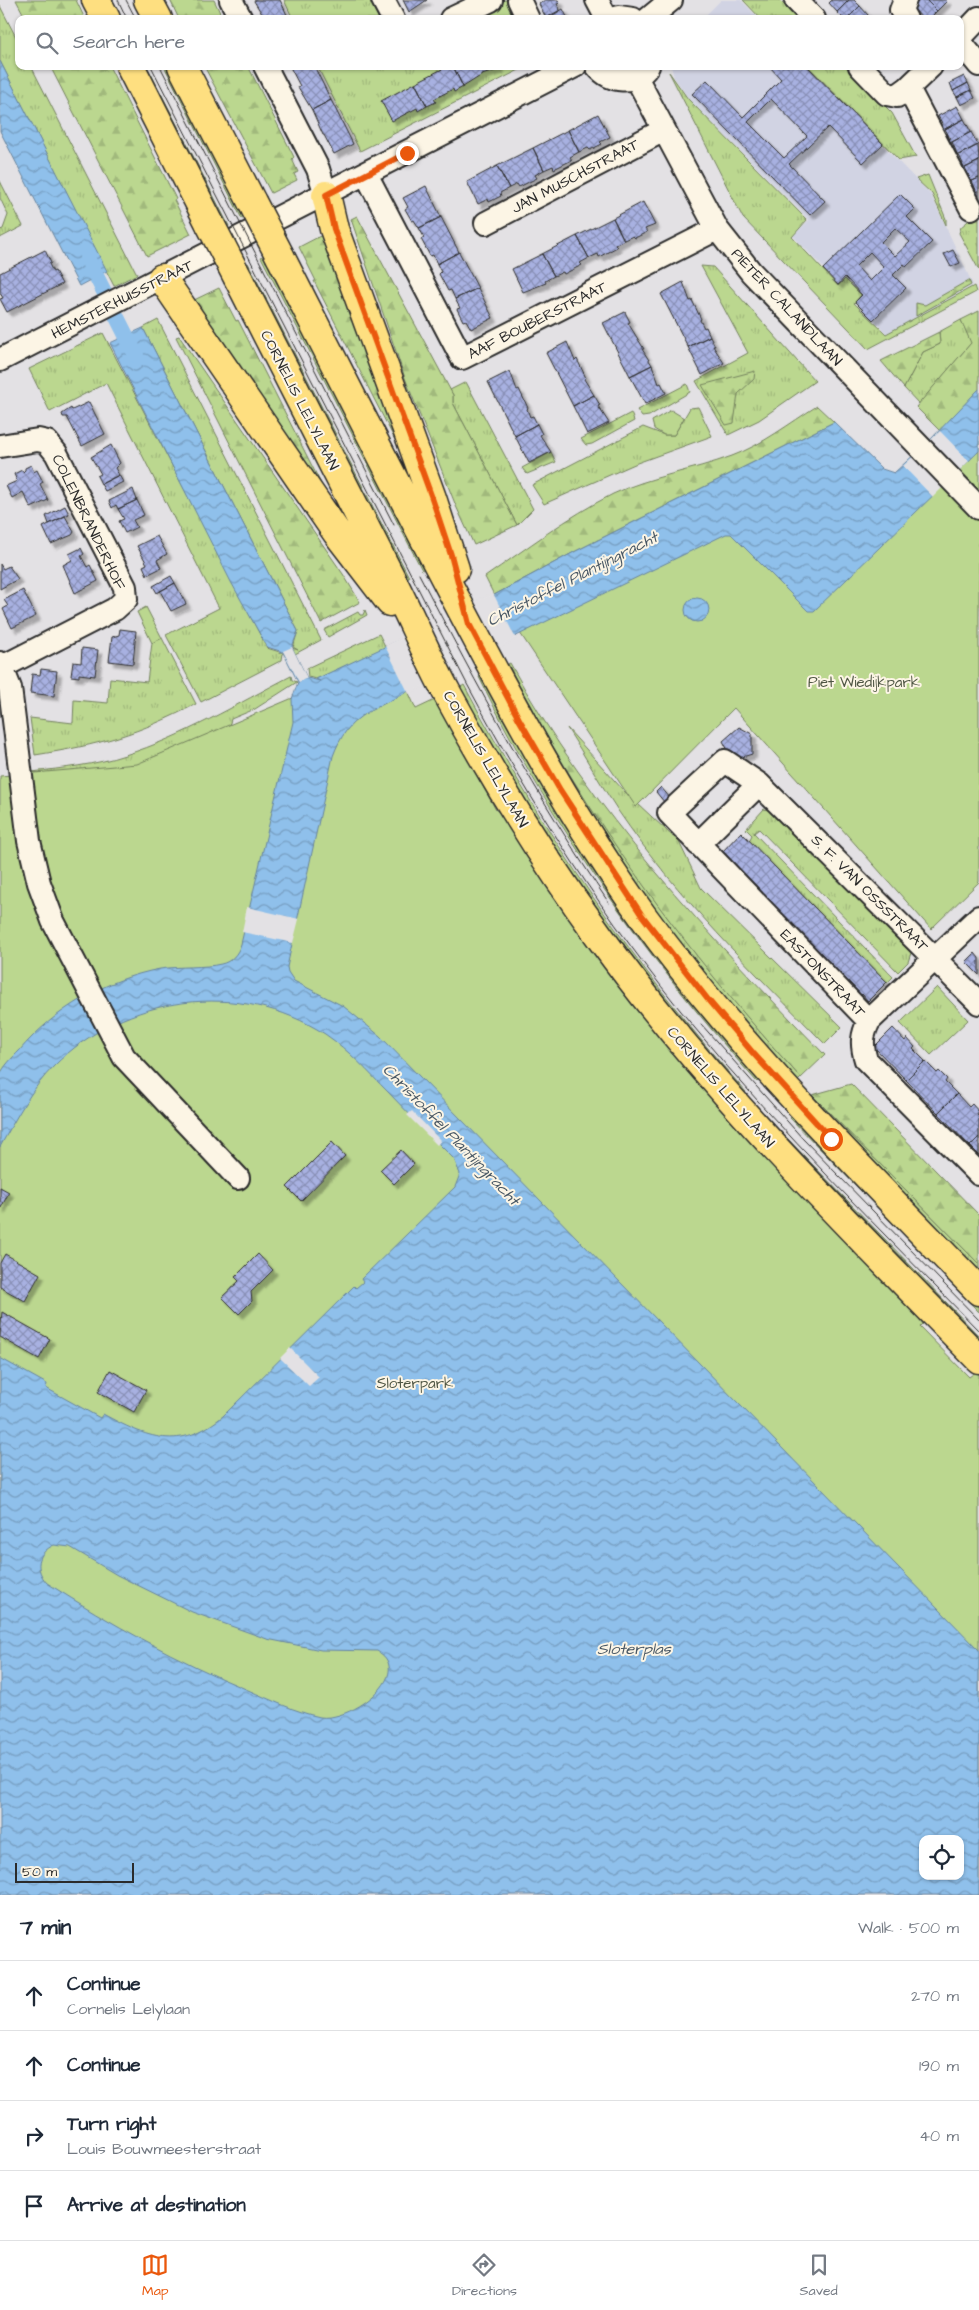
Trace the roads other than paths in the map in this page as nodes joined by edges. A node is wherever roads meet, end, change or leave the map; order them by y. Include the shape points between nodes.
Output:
1 (96, 0) edge
2 (148, 0) edge
3 (232, 0) edge
4 (383, 0) edge
5 (491, 0) edge
6 (519, 0) edge
7 (597, 0) edge
8 (671, 0) edge
9 (681, 0) edge
10 (796, 0) edge
11 (904, 0) edge
12 (104, 15) edge
13 (156, 15) edge
14 (239, 15) edge
15 (391, 15) edge
16 (459, 15) edge
17 (526, 15) edge
18 (605, 15) edge
19 (653, 15) edge
20 (669, 15) edge
21 (810, 15) edge
22 (904, 15) edge
23 (979, 18) edge
24 (964, 34) edge
25 (964, 47) edge
26 (979, 66) edge
27 (132, 70) edge
28 (184, 70) edge
29 (268, 70) edge
30 (560, 70) edge
31 (602, 70) edge
32 (864, 70) edge
33 (927, 70) edge
34 (642, 72) edge
35 (908, 88) junction
36 (664, 130) junction
37 (366, 174) junction
38 (326, 195) junction
39 (970, 208) dead end
40 (486, 223) dead end
41 (717, 229) junction
42 (162, 278) junction
43 (0, 360) edge
44 (0, 446) edge
45 (979, 508) edge
46 (444, 559) junction
47 (387, 587) junction
48 (1, 665) edge
49 (760, 784) junction
50 (698, 844) junction
51 (979, 917) edge
52 (936, 958) junction
53 (979, 1003) edge
54 (869, 1021) junction
55 (979, 1174) edge
56 (238, 1178) dead end
57 (979, 1291) edge
58 (979, 1359) edge

1 - 12 main road
2 - 13 main road
3 - 14 street
4 - 15 street
5 - 16 street
6 - 17 street
7 - 18 street
8 - 19 street
9 - 20 street
10 - 21 street
11 - 22 street via 901,10
23 - 24 street
25 - 26 street
27 - 47 main road, CORNELIS LELYLAAN, bridge via 238,278
28 - 46 main road, bridge via 280,256
29 - 38 street via 318,169
30 - 37 street, HEMSTERHUISSTRAAT
31 - 34 street via 610,77 627,79
32 - 35 street via 886,94 896,96
33 - 35 street
34 - 36 street, PIETER CALANDLAAN
35 - 39 street
36 - 40 street, JAN MUSCHSTRAAT
36 - 41 street, PIETER CALANDLAAN
37 - 38 street, HEMSTERHUISSTRAAT
37 - 41 street, AAF BOUBERSTRAAT via 462,358
38 - 42 street, HEMSTERHUISSTRAAT
38 - 46 main road via 334,229 418,456
41 - 45 street, PIETER CALANDLAAN via 751,272
42 - 43 street, HEMSTERHUISSTRAAT
42 - 47 main road via 337,534
44 - 48 street, COLENBRANDERHOF via 38,440 47,442 56,452 125,587 126,599 115,609
46 - 57 main road via 469,624 560,790 619,881 674,957 753,1053 825,1132
47 - 58 main road, CORNELIS LELYLAAN via 416,632 448,694 519,815 569,894 647,1001 709,1076 782,1156
48 - 56 street, COLENBRANDERHOF via 10,688 29,841 53,921 131,1066
49 - 50 street
49 - 50 street, EASTONSTRAAT via 725,761 669,813
49 - 52 street, S. F. VAN OSSSTRAAT
50 - 54 street, EASTONSTRAAT
51 - 52 street
52 - 53 street, S. F. VAN OSSSTRAAT
52 - 54 street
54 - 55 street, EASTONSTRAAT via 861,1045 866,1060

